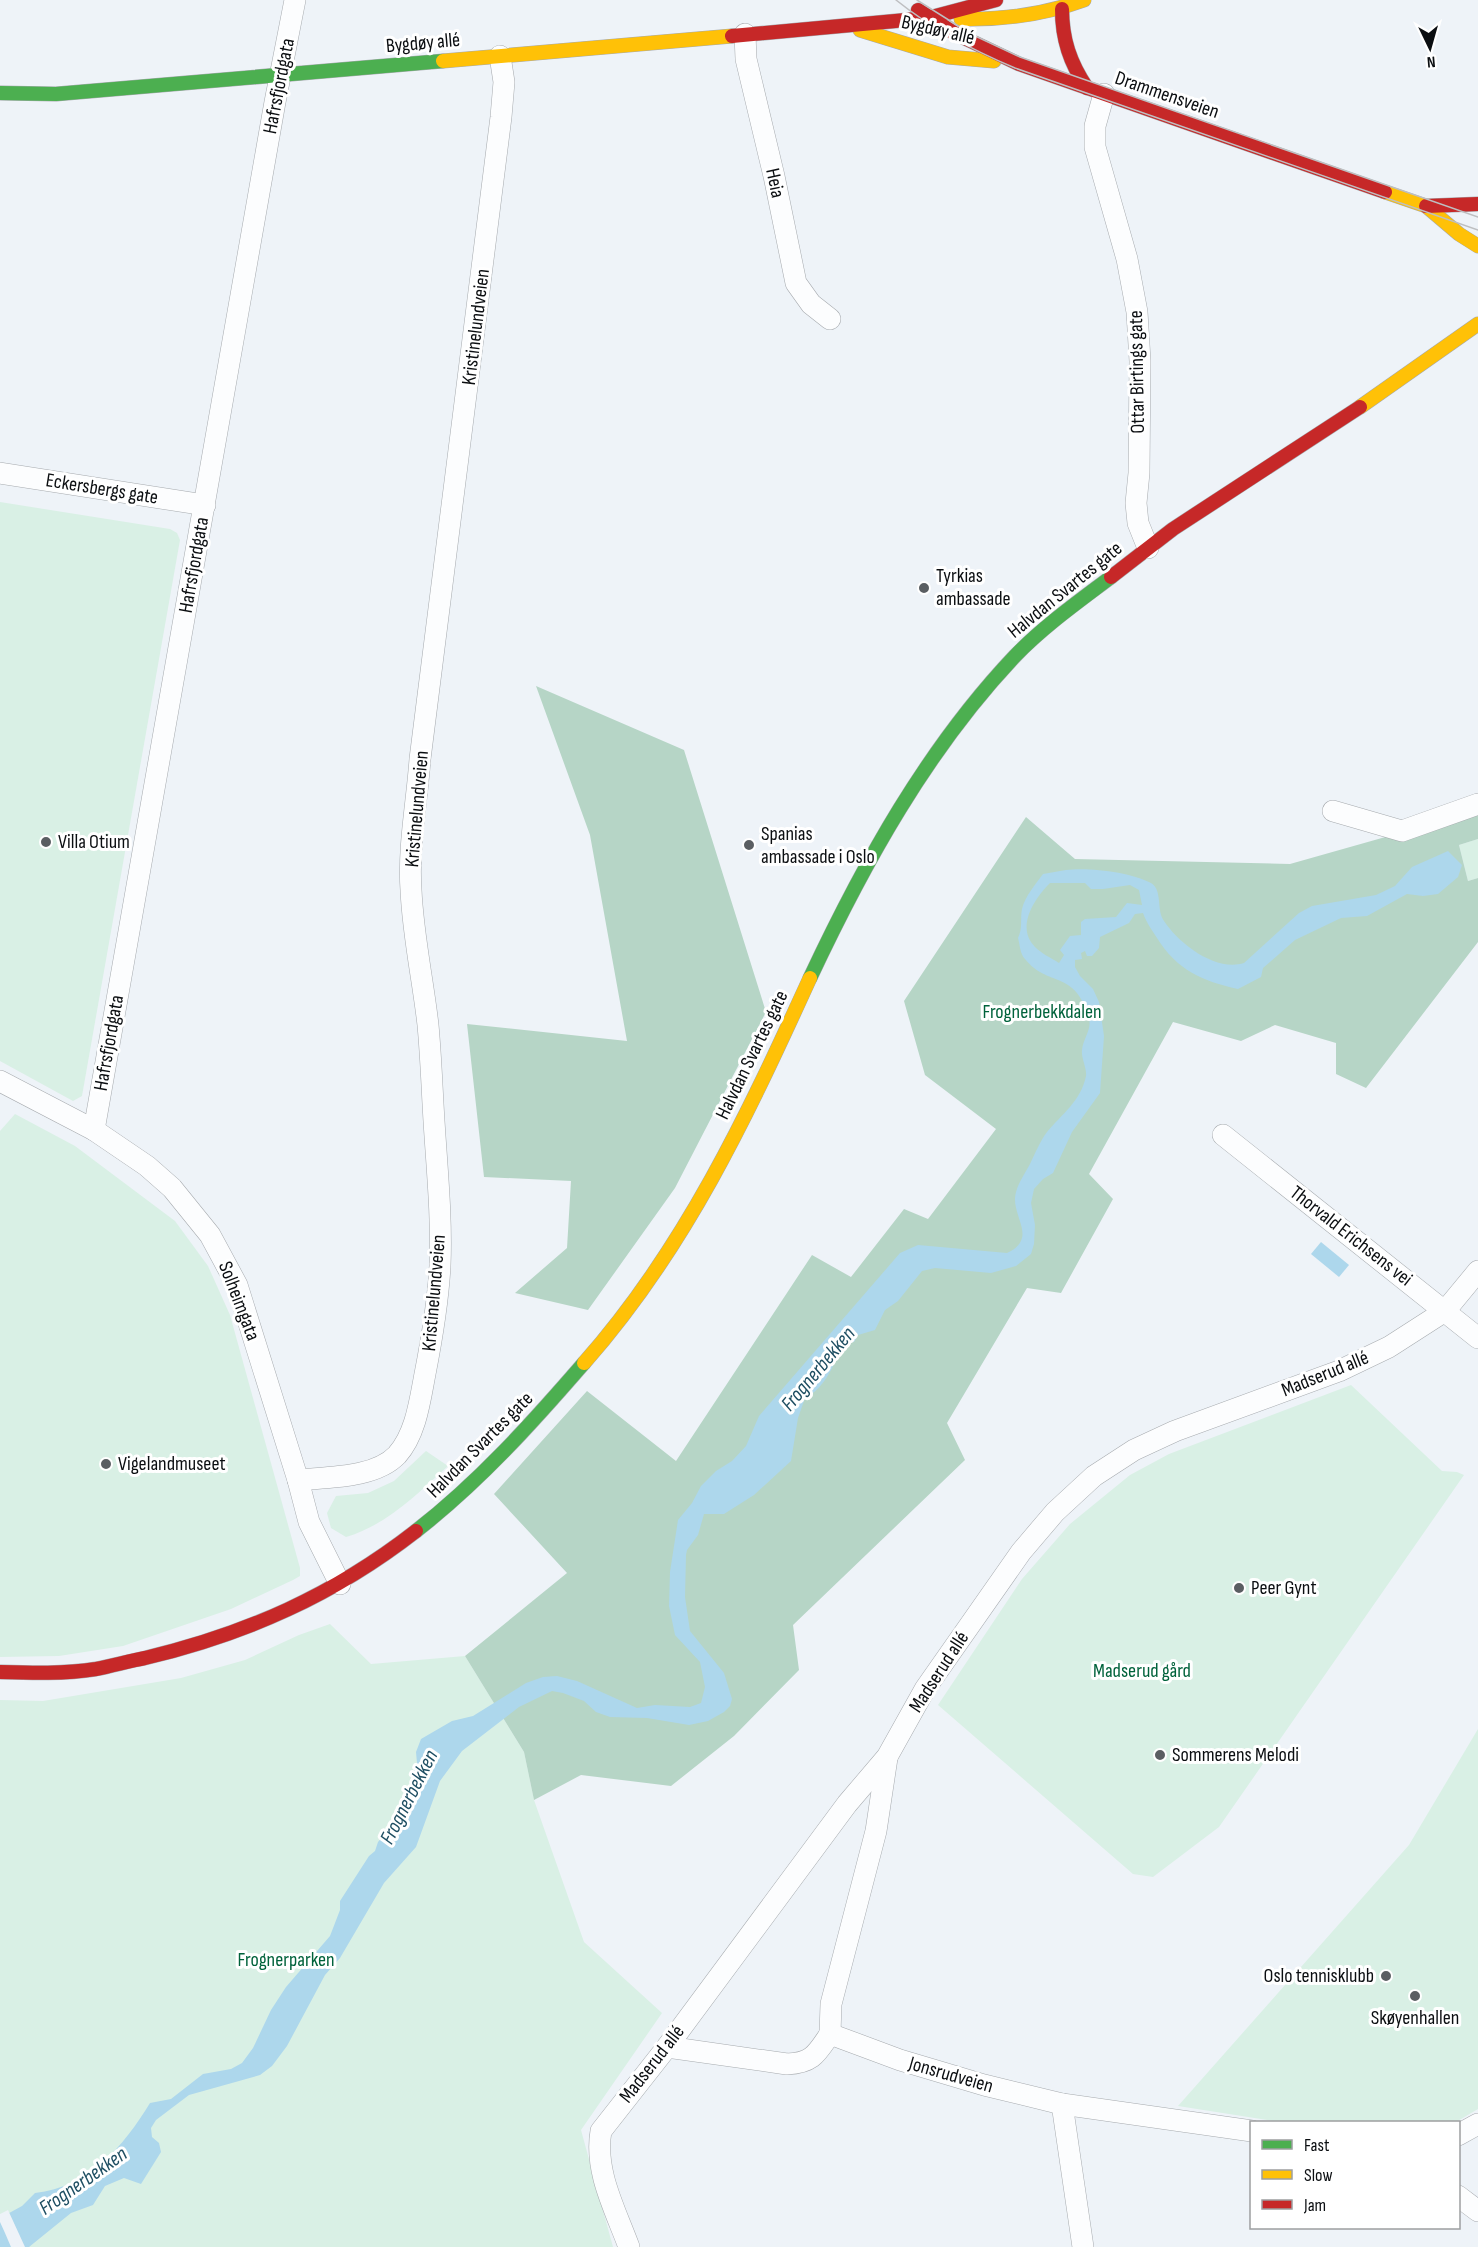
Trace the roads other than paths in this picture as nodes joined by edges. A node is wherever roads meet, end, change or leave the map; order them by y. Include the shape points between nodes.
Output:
1 (295, 0) edge
2 (905, 0) edge
3 (996, 0) edge
4 (1084, 0) edge
5 (1062, 9) junction
6 (928, 18) junction
7 (849, 26) junction
8 (745, 34) junction
9 (500, 56) junction
10 (1019, 63) junction
11 (280, 75) junction
12 (1096, 91) junction
13 (0, 93) edge
14 (1478, 204) edge
15 (1426, 206) junction
16 (1478, 246) edge
17 (830, 319) dead end
18 (1476, 322) edge
19 (0, 473) edge
20 (205, 505) junction
21 (1148, 548) junction
22 (1478, 804) edge
23 (1333, 811) dead end
24 (0, 1081) edge
25 (94, 1130) junction
26 (1223, 1135) dead end
27 (1478, 1271) edge
28 (1445, 1311) junction
29 (1478, 1338) edge
30 (298, 1480) junction
31 (340, 1584) junction
32 (0, 1672) edge
33 (887, 1757) junction
34 (830, 2034) junction
35 (667, 2047) junction
36 (1062, 2104) junction
37 (1478, 2124) edge
38 (1250, 2131) edge
39 (1460, 2134) edge
40 (1460, 2198) edge
41 (1478, 2211) edge
42 (628, 2247) edge
43 (1083, 2247) edge

1 - 11 street, Hafrsfjordgata
2 - 6 main road, Drammensveien
3 - 6 main road, Bygdøy allé
4 - 5 main road, Bygdøy allé
5 - 6 main road, Bygdøy allé via 996,21
5 - 12 main road via 1068,57 1076,73
6 - 7 main road, Bygdøy allé
6 - 10 main road, Drammensveien
7 - 8 main road, Bygdøy allé
7 - 10 main road, Bygdøy allé via 948,57
8 - 9 main road, Bygdøy allé
8 - 17 street, Heia via 746,59 796,283 811,304
9 - 11 main road, Bygdøy allé
9 - 30 street, Kristinelundveien via 504,82 501,117 412,848 414,929 428,1026 439,1207 436,1318 422,1393 407,1440 398,1454 372,1471
10 - 12 main road, Drammensveien
11 - 13 main road, Bygdøy allé via 56,94
11 - 20 street, Hafrsfjordgata
12 - 15 main road, Drammensveien
12 - 21 street, Ottar Birtings gate via 1095,147 1127,258 1137,312 1140,361 1136,503 1138,524
14 - 15 main road, Drammensveien
15 - 16 main road, Drammensveien
18 - 21 main road, Halvdan Svartes gate via 1372,399
19 - 20 street, Eckersbergs gate
20 - 25 street, Hafrsfjordgata
21 - 31 main road, Halvdan Svartes gate via 1041,631 949,735 890,825 840,916 760,1087 702,1198 660,1267 618,1325 518,1438 438,1514
22 - 23 street via 1402,831
24 - 25 street, Solheimgata
25 - 30 street, Solheimgata via 172,1188 194,1213 224,1260 237,1285
26 - 28 street, Thorvald Erichsens vei
27 - 28 street, Madserud allé
28 - 29 street, Thorvald Erichsens vei
28 - 33 street, Madserud allé via 1389,1347 1349,1366 1175,1431 1134,1450 1094,1476 1020,1552 925,1689
30 - 31 street, Solheimgata via 309,1522
31 - 32 main road, Halvdan Svartes gate via 247,1628 196,1646 96,1669
33 - 34 street via 876,1832 831,2004
33 - 35 street, Madserud allé via 847,1804
34 - 35 street via 814,2057 801,2064
34 - 36 street, Jonsrudveien via 900,2060
35 - 42 street, Madserud allé via 601,2131 598,2145 600,2168
36 - 38 street, Jonsrudveien
36 - 43 street
37 - 39 street
40 - 41 street

